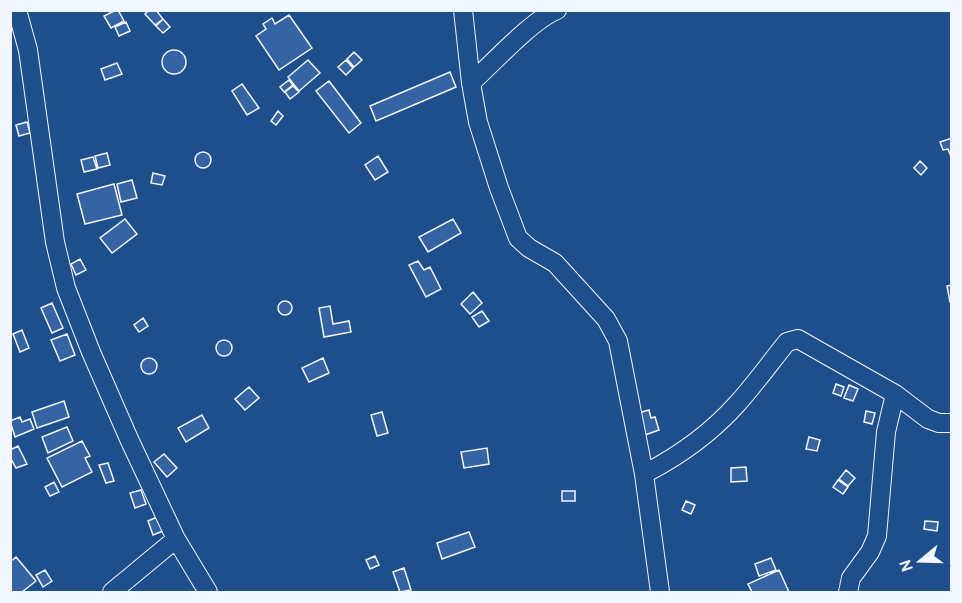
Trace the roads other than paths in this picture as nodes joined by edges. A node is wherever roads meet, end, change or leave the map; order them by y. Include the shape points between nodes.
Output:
1 (17, 10) edge
2 (448, 10) edge
3 (557, 10) edge
4 (464, 17) edge
5 (471, 82) junction
6 (895, 394) junction
7 (951, 423) edge
8 (644, 474) junction
9 (176, 539) junction
10 (112, 592) edge
11 (208, 592) edge
12 (660, 592) edge
13 (848, 592) edge

1 - 9 street via 28,50 55,242 66,288
2 - 4 street
3 - 5 street via 535,24
4 - 5 street
5 - 8 street via 478,122 518,238 555,263 606,319 618,341
6 - 7 street via 928,418
6 - 8 street via 793,339 736,405 701,437 670,461
6 - 13 street via 886,432 877,536 851,578
8 - 12 street
9 - 10 street
9 - 11 street

